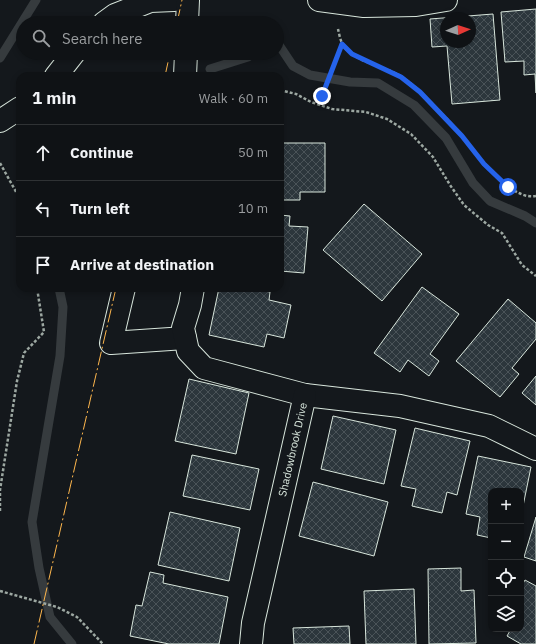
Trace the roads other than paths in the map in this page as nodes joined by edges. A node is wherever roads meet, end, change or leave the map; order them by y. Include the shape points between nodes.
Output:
1 (174, 0) edge
2 (188, 0) edge
3 (446, 0) edge
4 (328, 1) edge
5 (114, 16) edge
6 (187, 16) edge
7 (69, 60) edge
8 (186, 60) edge
9 (59, 72) edge
10 (185, 72) edge
11 (16, 111) edge
12 (0, 121) edge
13 (123, 292) edge
14 (192, 292) edge
15 (185, 338) junction
16 (305, 395) junction
17 (536, 450) edge
18 (251, 644) edge

1 - 5 street via 150,1
2 - 6 street
3 - 4 street via 416,5 364,6
7 - 9 street
8 - 10 street
11 - 12 street
13 - 15 street via 111,343
14 - 15 street via 183,328
15 - 16 street via 188,351 204,368
16 - 17 street, Shadowbrook Drive via 400,406 482,424
16 - 18 street, Shadowbrook Drive via 253,623

